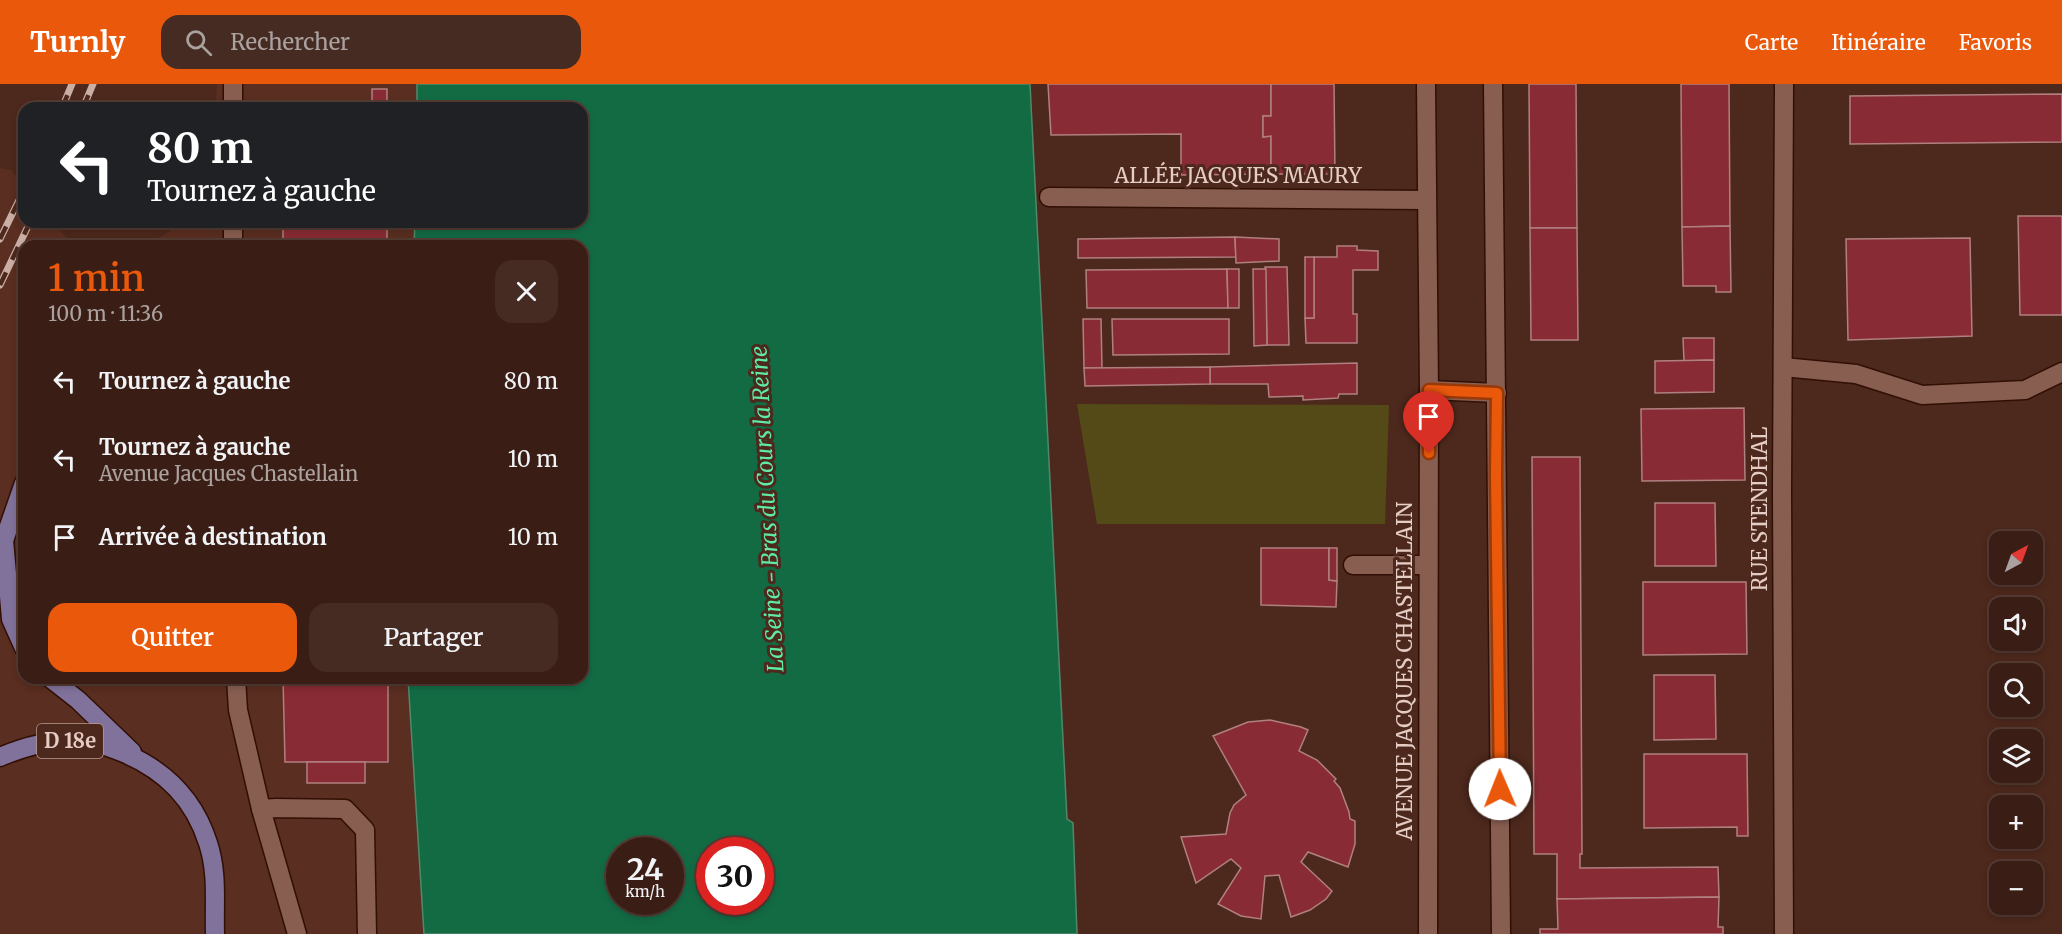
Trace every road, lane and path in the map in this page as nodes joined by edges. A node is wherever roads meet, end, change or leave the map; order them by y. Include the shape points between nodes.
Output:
1 (233, 84) edge
2 (1426, 84) edge
3 (1493, 84) edge
4 (1785, 84) edge
5 (233, 102) edge
6 (1049, 197) dead end
7 (1426, 200) junction
8 (1783, 367) junction
9 (2062, 372) edge
10 (1429, 390) junction
11 (1497, 393) junction
12 (18, 500) edge
13 (2, 546) edge
14 (1353, 565) dead end
15 (1428, 565) junction
16 (18, 634) edge
17 (58, 684) edge
18 (236, 684) edge
19 (0, 757) edge
20 (140, 760) junction
21 (261, 809) junction
22 (215, 934) edge
23 (297, 934) edge
24 (368, 934) edge
25 (1428, 934) edge
26 (1501, 934) edge
27 (1784, 934) edge

1 - 5 street
2 - 7 street, AVENUE JACQUES CHASTELLAIN
3 - 11 street
4 - 8 street, RUE STENDHAL
6 - 7 street, ALLÉE JACQUES MAURY
7 - 10 street, AVENUE JACQUES CHASTELLAIN
8 - 9 street via 1856,374 1922,395 2025,390
8 - 27 street, RUE STENDHAL
10 - 11 street
10 - 15 street, AVENUE JACQUES CHASTELLAIN
11 - 26 street
12 - 13 main road
13 - 16 main road via 11,618
14 - 15 street
15 - 25 street, AVENUE JACQUES CHASTELLAIN
17 - 20 main road
18 - 21 street via 238,710
19 - 20 main road, D 18e via 51,742 80,741 103,744
20 - 22 main road via 163,774 196,814 216,874
21 - 23 street
21 - 24 street via 345,809 365,831

